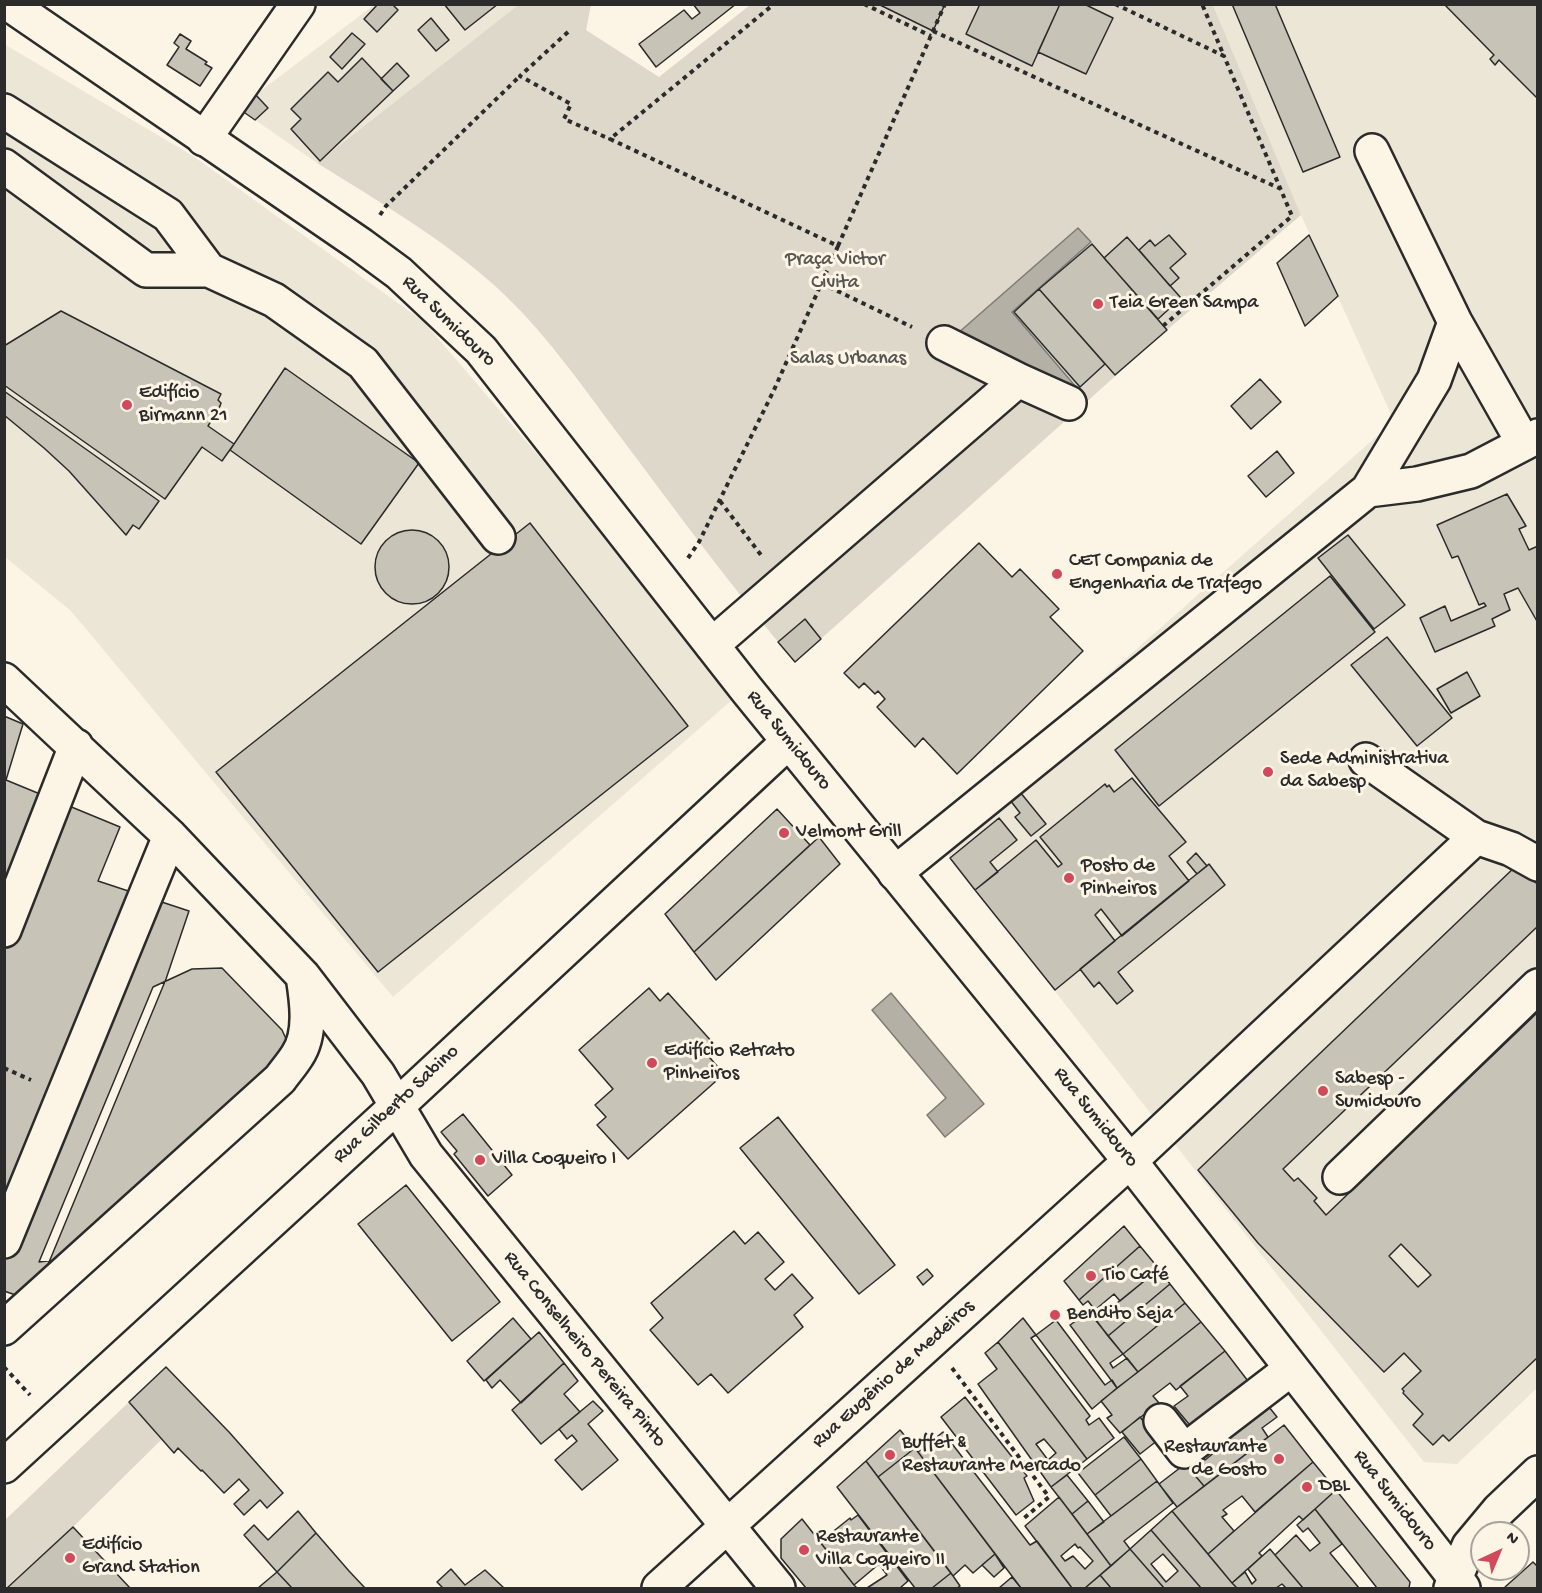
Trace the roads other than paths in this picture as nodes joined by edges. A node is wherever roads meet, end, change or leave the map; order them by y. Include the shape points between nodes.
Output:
1 (9, 4) edge
2 (298, 4) edge
3 (4, 111) edge
4 (204, 139) junction
5 (1372, 151) dead end
6 (4, 166) edge
7 (209, 270) junction
8 (1455, 322) junction
9 (944, 343) road end
10 (1018, 381) junction
11 (1068, 403) dead end
12 (1530, 439) edge
13 (1368, 489) junction
14 (498, 537) dead end
15 (712, 645) junction
16 (4, 680) edge
17 (788, 742) junction
18 (76, 746) junction
19 (1366, 760) dead end
20 (170, 836) junction
21 (1476, 837) junction
22 (1538, 864) edge
23 (895, 873) junction
24 (4, 930) edge
25 (303, 976) junction
26 (1538, 986) edge
27 (397, 1106) junction
28 (1130, 1161) junction
29 (1340, 1177) dead end
30 (4, 1241) edge
31 (4, 1328) edge
32 (1291, 1369) junction
33 (1161, 1421) dead end
34 (4, 1466) edge
35 (1538, 1473) edge
36 (728, 1526) junction
37 (1456, 1585) edge
38 (658, 1588) edge
39 (778, 1588) edge

1 - 4 street, Rua Sumidouro
2 - 4 street
3 - 7 street via 168,214
4 - 15 street, Rua Sumidouro via 399,273 481,350
5 - 8 street
6 - 7 street via 146,270
7 - 14 street via 274,300 363,363
8 - 12 street
8 - 13 street via 1434,380
9 - 10 street
10 - 11 street
10 - 15 street
12 - 13 street via 1471,471 1417,484
13 - 23 street
15 - 17 street, Rua Sumidouro
16 - 18 street, Rua Conselheiro Pereira Pinto
17 - 23 street, Rua Sumidouro
17 - 27 street, Rua Gilberto Sabino
18 - 20 street, Rua Conselheiro Pereira Pinto
18 - 24 street
19 - 21 street
20 - 25 street, Rua Conselheiro Pereira Pinto
20 - 30 street
21 - 22 street
21 - 28 street, Rua Eugênio de Medeiros
23 - 28 street, Rua Sumidouro
25 - 27 street, Rua Conselheiro Pereira Pinto via 378,1074
25 - 31 street via 306,1032 299,1054 279,1080
26 - 29 street
27 - 34 street, Rua Gilberto Sabino
27 - 36 street, Rua Conselheiro Pereira Pinto via 426,1155
28 - 32 street, Rua Sumidouro
28 - 36 street, Rua Eugênio de Medeiros
32 - 33 street via 1184,1451
32 - 37 street, Rua Sumidouro
35 - 37 street via 1469,1546
36 - 38 street, Rua Eugênio de Medeiros
36 - 39 street, Rua Conselheiro Pereira Pinto

